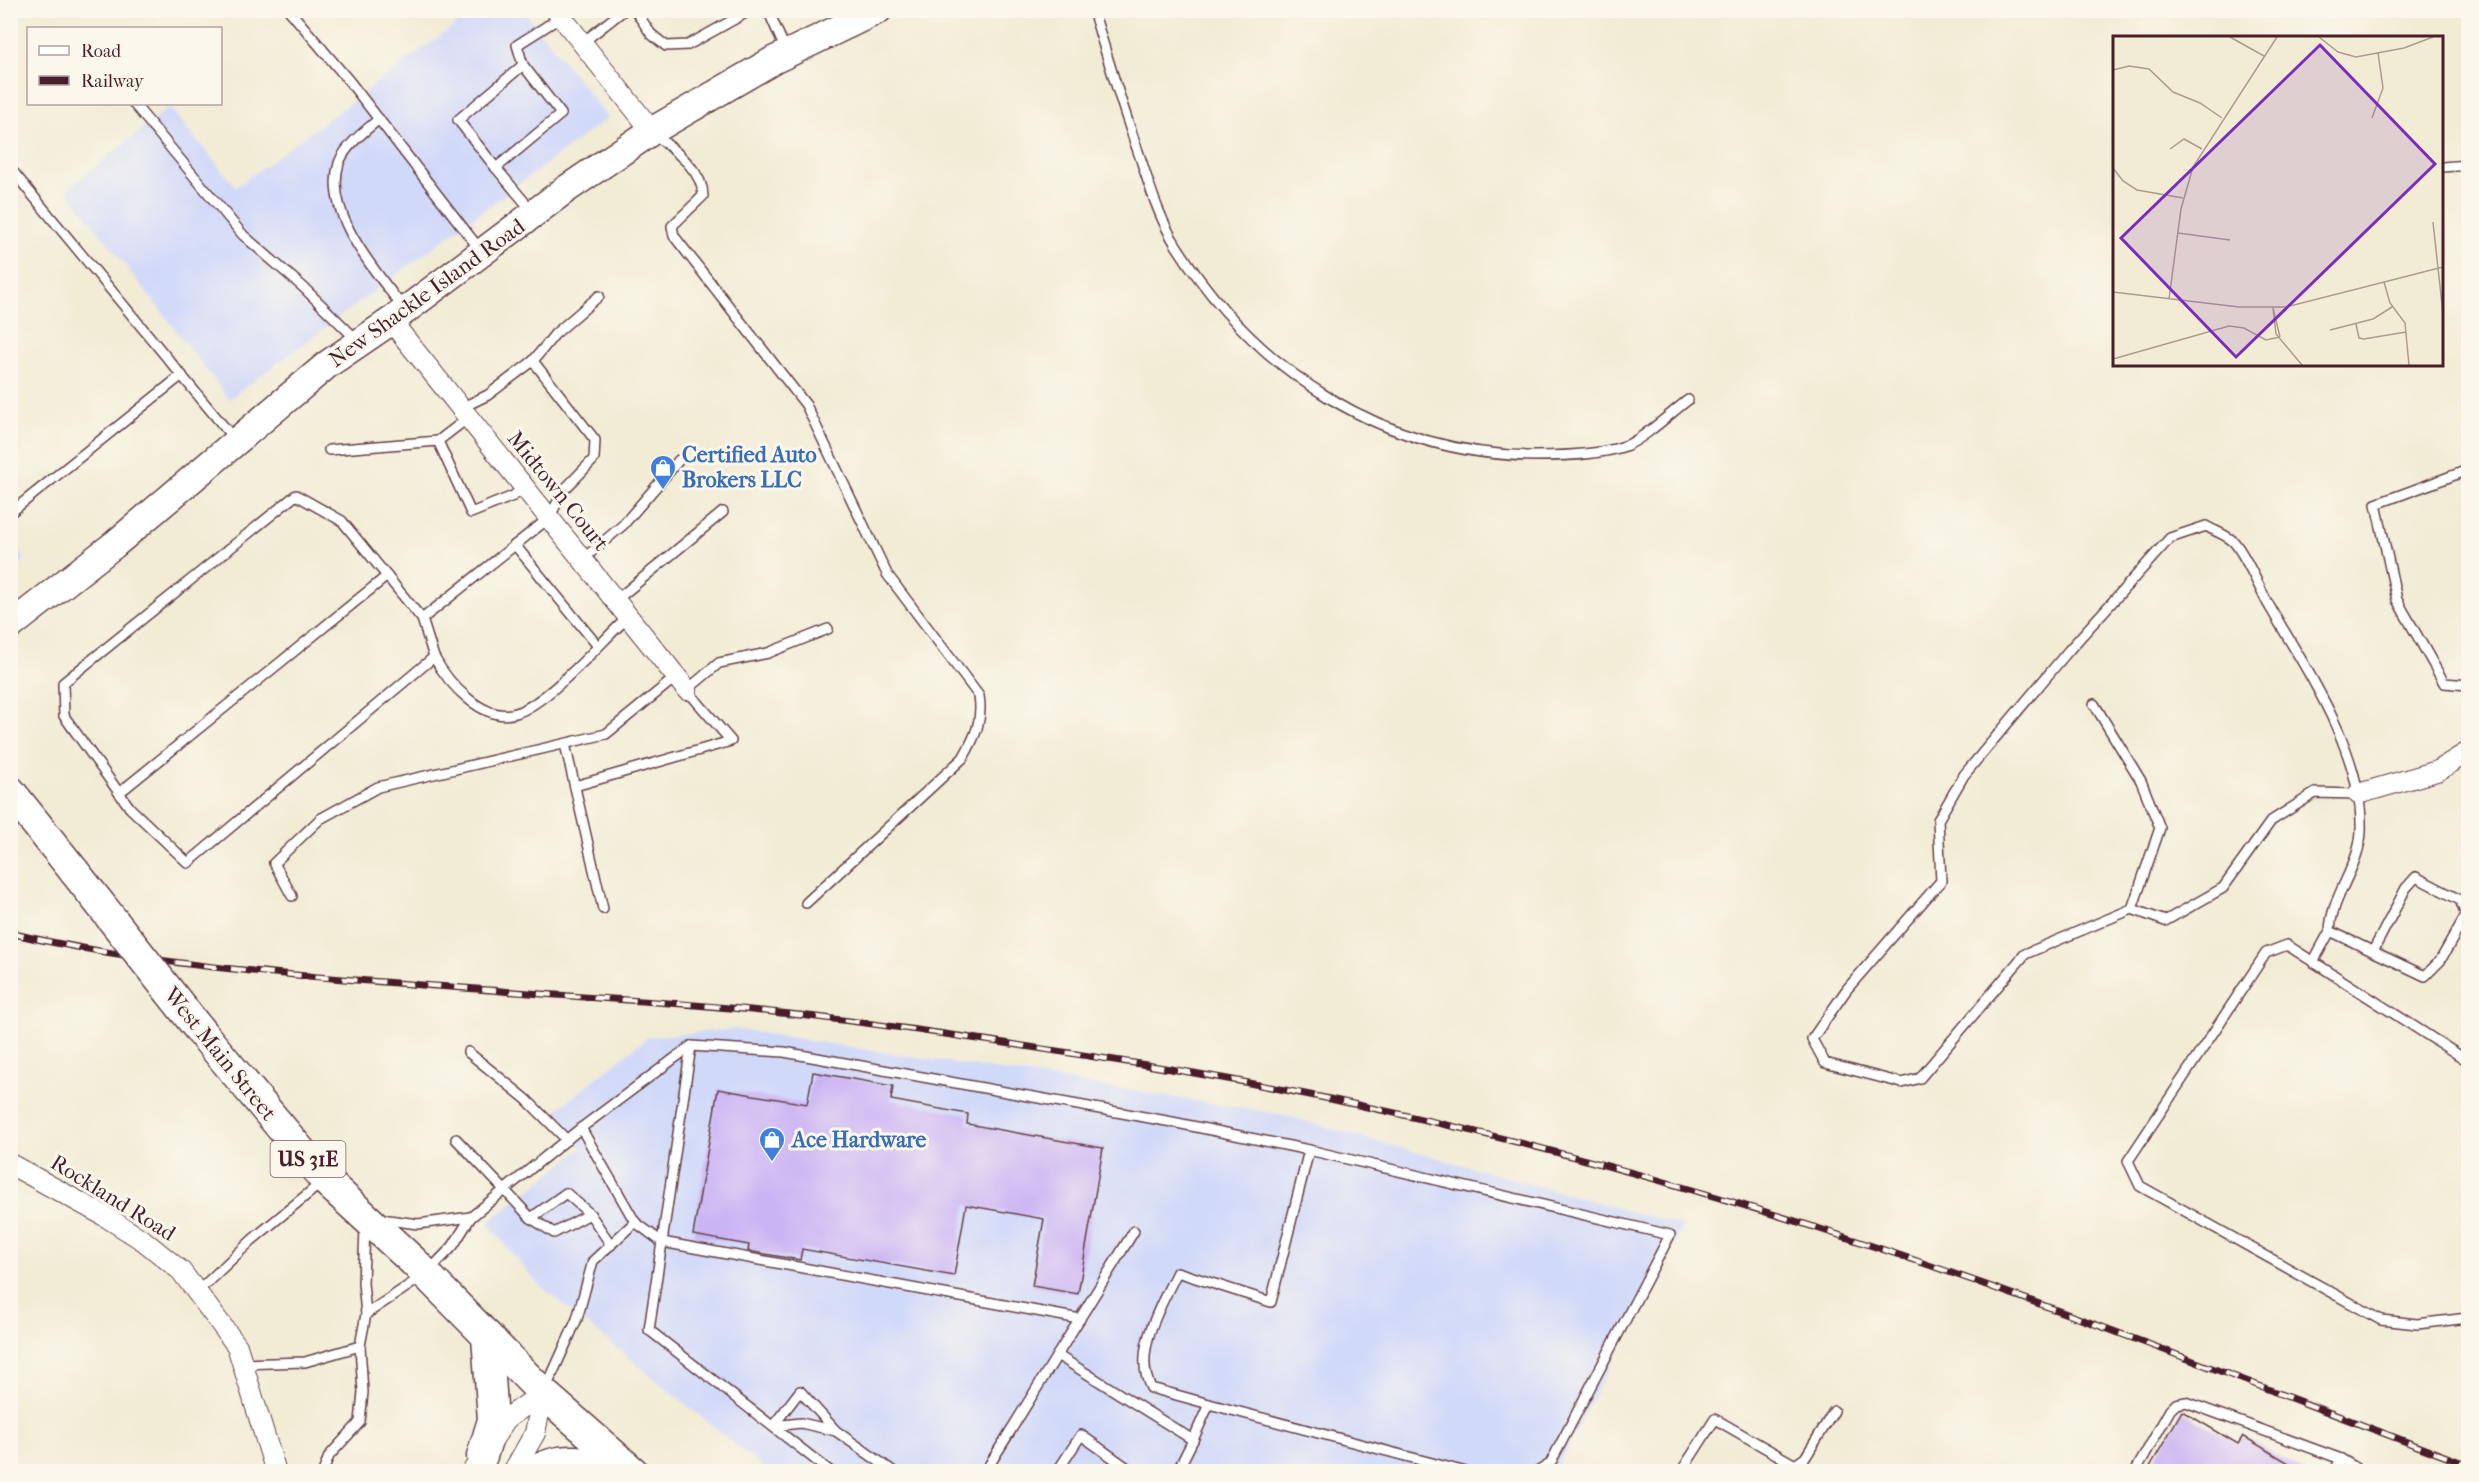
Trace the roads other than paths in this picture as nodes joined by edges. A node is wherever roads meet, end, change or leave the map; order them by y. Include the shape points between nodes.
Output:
1 (289, 10) edge
2 (624, 10) edge
3 (635, 10) edge
4 (751, 10) edge
5 (768, 10) edge
6 (878, 10) edge
7 (1093, 10) edge
8 (559, 14) edge
9 (582, 43) junction
10 (787, 53) junction
11 (523, 66) junction
12 (135, 105) edge
13 (379, 119) junction
14 (652, 131) junction
15 (2469, 165) edge
16 (2443, 167) edge
17 (10, 168) edge
18 (496, 168) junction
19 (534, 214) junction
20 (483, 252) junction
21 (599, 296) dead end
22 (398, 316) junction
23 (360, 343) junction
24 (533, 361) junction
25 (182, 375) junction
26 (1688, 400) dead end
27 (464, 413) junction
28 (438, 441) junction
29 (236, 442) junction
30 (329, 450) dead end
31 (679, 460) dead end
32 (2469, 470) edge
33 (524, 488) junction
34 (723, 512) dead end
35 (10, 513) edge
36 (549, 518) junction
37 (514, 545) junction
38 (582, 560) junction
39 (387, 576) junction
40 (615, 601) junction
41 (628, 617) junction
42 (16, 618) edge
43 (422, 619) junction
44 (828, 629) dead end
45 (597, 645) junction
46 (434, 657) junction
47 (682, 684) junction
48 (2469, 685) edge
49 (2094, 704) dead end
50 (566, 744) junction
51 (2469, 752) edge
52 (575, 786) junction
53 (10, 791) edge
54 (119, 793) junction
55 (2358, 794) junction
56 (291, 896) dead end
57 (806, 903) dead end
58 (603, 909) dead end
59 (2132, 909) junction
60 (2330, 931) junction
61 (2373, 951) junction
62 (2313, 962) junction
63 (691, 1046) junction
64 (468, 1052) dead end
65 (2469, 1061) edge
66 (581, 1128) junction
67 (456, 1139) dead end
68 (567, 1140) junction
69 (1309, 1150) junction
70 (10, 1164) edge
71 (326, 1180) junction
72 (505, 1189) junction
73 (590, 1214) junction
74 (365, 1217) junction
75 (471, 1217) junction
76 (531, 1218) junction
77 (635, 1222) junction
78 (1134, 1231) dead end
79 (662, 1242) junction
80 (610, 1245) junction
81 (426, 1274) junction
82 (198, 1292) junction
83 (366, 1314) junction
84 (2469, 1318) edge
85 (1080, 1319) junction
86 (487, 1336) junction
87 (360, 1346) junction
88 (1057, 1355) junction
89 (243, 1364) junction
90 (543, 1393) junction
91 (1209, 1404) junction
92 (1834, 1411) dead end
93 (773, 1426) junction
94 (836, 1431) junction
95 (1193, 1440) junction
96 (2341, 1459) junction
97 (477, 1464) edge
98 (272, 1470) edge
99 (323, 1472) edge
100 (513, 1472) edge
101 (533, 1472) edge
102 (633, 1472) edge
103 (831, 1472) edge
104 (894, 1472) edge
105 (985, 1472) edge
106 (1057, 1472) edge
107 (1133, 1472) edge
108 (1177, 1472) edge
109 (1466, 1472) edge
110 (1537, 1472) edge
111 (1680, 1472) edge
112 (2135, 1472) edge
113 (2334, 1472) edge
114 (2363, 1472) edge

1 - 13 lane
2 - 9 lane
3 - 4 lane via 651,34 666,46 688,45
5 - 10 lane
6 - 10 main road, New Shackle Island Road
7 - 26 lane via 1157,206 1175,243 1238,326 1320,394 1366,419 1416,438 1509,456 1566,456 1626,446
8 - 9 street
8 - 11 lane via 517,45
9 - 14 street
10 - 14 main road, New Shackle Island Road
11 - 18 lane via 561,114
11 - 18 lane via 458,120
12 - 23 lane via 243,235
13 - 20 lane
13 - 22 lane via 340,162 337,197 352,237
14 - 19 main road, New Shackle Island Road
14 - 57 lane via 703,183 703,195 672,226 674,236 806,405 887,574 979,696 982,715 963,758
15 - 16 lane
17 - 25 lane
18 - 19 lane
19 - 20 main road, New Shackle Island Road
20 - 22 main road, New Shackle Island Road
21 - 24 lane via 555,334
22 - 23 main road, New Shackle Island Road
22 - 27 street, Midtown Court
23 - 29 main road, New Shackle Island Road via 328,364
24 - 27 lane
24 - 36 lane via 595,440 594,459 564,490
25 - 29 lane
25 - 35 lane
27 - 28 lane
27 - 33 street, Midtown Court
28 - 30 lane
28 - 33 lane via 471,513
29 - 42 main road, New Shackle Island Road via 115,544
31 - 38 lane via 623,525
32 - 48 lane via 2376,504 2397,600 2444,682
33 - 36 street, Midtown Court
34 - 40 lane
36 - 37 lane
36 - 38 street, Midtown Court
37 - 43 lane
37 - 45 lane
38 - 40 street, Midtown Court
39 - 43 lane
39 - 54 lane
39 - 54 lane via 342,521 296,495 63,683 64,716
40 - 41 street, Midtown Court
41 - 45 lane
41 - 47 street, Midtown Court
43 - 46 lane
44 - 47 lane via 768,653 719,663
45 - 46 lane via 543,699 515,713 491,712 465,697 446,680
46 - 54 lane via 188,864
47 - 50 lane via 606,734
47 - 52 lane via 731,741
49 - 59 lane via 2141,781 2160,828
50 - 52 lane
50 - 56 lane via 378,788 320,819 274,863
51 - 55 street via 2437,771
52 - 58 lane
53 - 71 main road, West Main Street / US 31E, bridge via 202,1033
55 - 59 lane via 2315,793 2271,821 2223,888 2165,921
55 - 59 lane via 2346,749 2233,542 2206,526 2170,538 1964,775 1938,820 1941,881 1847,990 1812,1039 1826,1063 1902,1083 1920,1078 2025,954
55 - 60 lane via 2361,831 2357,859 2330,916
60 - 61 lane
60 - 62 lane
61 - 61 lane via 2425,976 2440,961 2466,915 2460,900 2416,877 2406,888
62 - 65 lane
62 - 84 lane via 2287,945 2266,954 2128,1161 2140,1186 2381,1320 2417,1324
63 - 66 lane
63 - 69 lane via 784,1052
63 - 79 lane
64 - 68 lane
66 - 68 lane
66 - 77 lane
67 - 72 lane
68 - 72 lane
69 - 91 lane via 1271,1302 1177,1272 1149,1333 1144,1374 1152,1388
69 - 110 lane via 1670,1234 1550,1464
70 - 82 street, Rockland Road via 144,1241 181,1271
71 - 74 main road, West Main Street / US 31E
71 - 82 lane via 252,1240
72 - 75 lane
72 - 76 lane
73 - 76 lane via 554,1233
73 - 76 lane via 566,1193
73 - 80 lane
74 - 75 lane via 418,1224
74 - 81 main road, West Main Street / US 31E
74 - 83 lane
75 - 81 lane via 453,1246
77 - 79 lane
77 - 80 lane
78 - 85 lane
79 - 85 lane
79 - 93 lane via 649,1330
80 - 90 lane via 593,1262 577,1319
81 - 83 lane
81 - 86 main road, West Main Street / US 31E
82 - 89 street, Rockland Road via 237,1346
83 - 87 lane
85 - 88 lane
86 - 90 main road, West Main Street / US 31E
86 - 97 main road via 493,1420
87 - 89 lane via 304,1362
87 - 99 lane via 360,1422 329,1456
88 - 95 lane
88 - 105 lane
89 - 98 street, Rockland Road
90 - 97 street via 506,1419
90 - 100 street via 535,1433
90 - 102 main road, West Main Street / US 31E
91 - 95 lane
91 - 109 lane
92 - 111 lane via 1805,1458 1795,1465 1715,1419
93 - 94 lane via 801,1423
93 - 94 lane via 800,1391
93 - 103 lane
94 - 104 lane
95 - 108 lane
96 - 112 lane via 2186,1402 2170,1410
96 - 113 lane
96 - 114 lane
101 - 102 main road via 556,1461 577,1460
106 - 107 lane via 1081,1435

